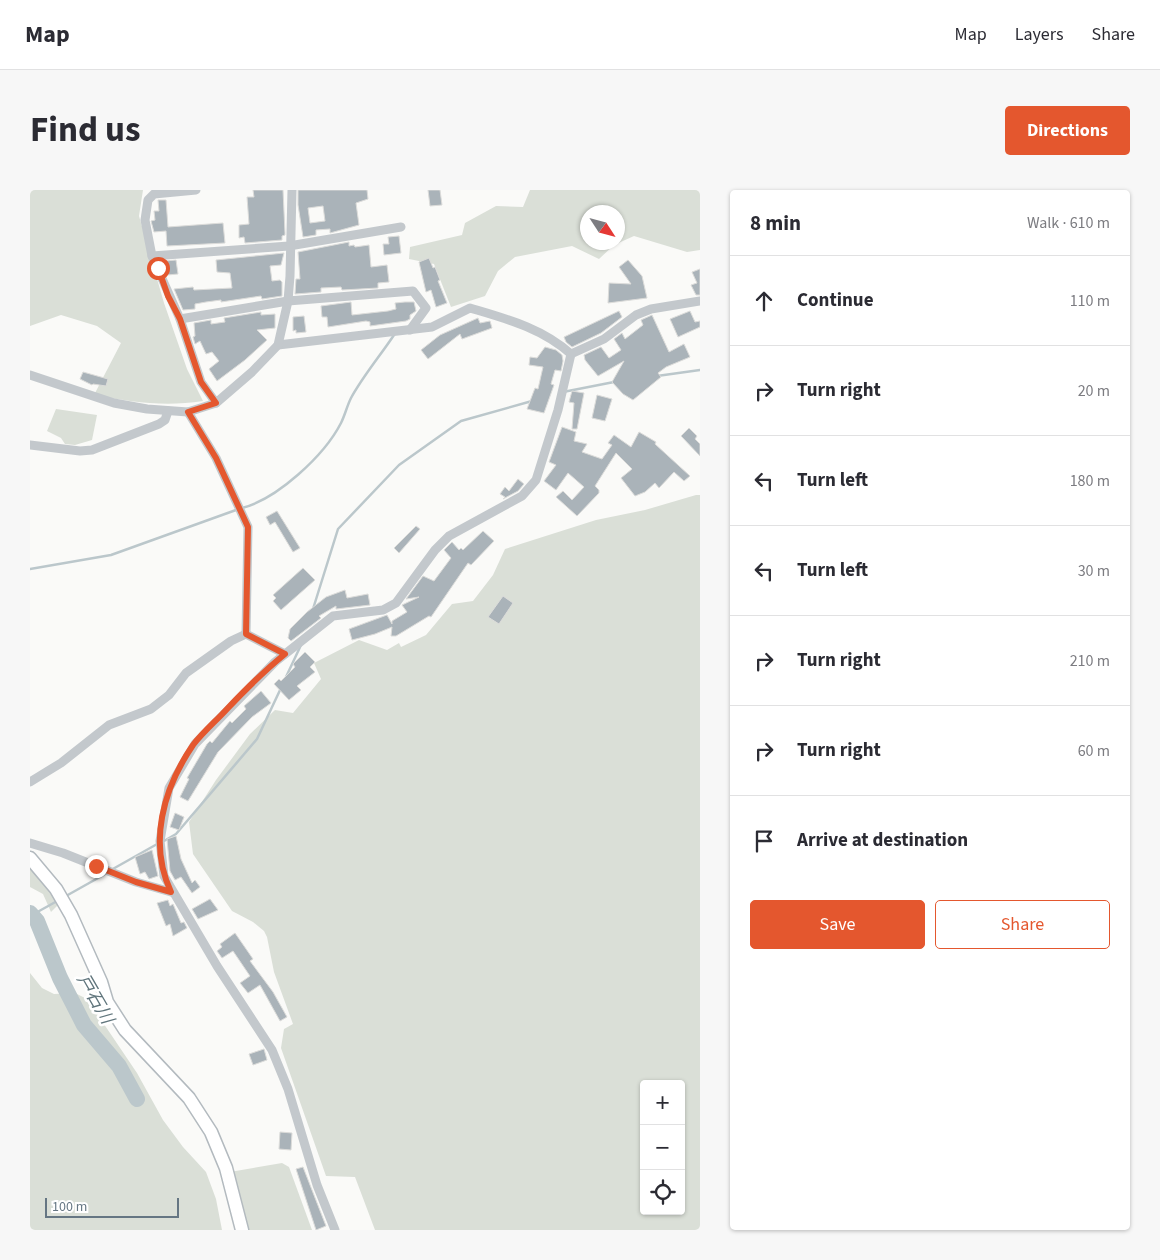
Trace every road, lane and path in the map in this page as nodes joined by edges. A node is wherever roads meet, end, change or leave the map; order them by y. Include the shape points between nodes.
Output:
1 (196, 190) edge
2 (292, 190) edge
3 (401, 227) dead end
4 (289, 246) junction
5 (152, 256) junction
6 (288, 301) junction
7 (700, 301) edge
8 (180, 319) junction
9 (410, 330) junction
10 (278, 345) junction
11 (570, 354) junction
12 (30, 376) edge
13 (216, 403) junction
14 (168, 411) junction
15 (188, 412) junction
16 (30, 445) edge
17 (246, 634) junction
18 (285, 654) junction
19 (30, 782) edge
20 (30, 843) edge
21 (30, 858) edge
22 (171, 892) junction
23 (242, 1230) edge
24 (336, 1230) edge

1 - 5 street via 154,194 148,200 145,220
2 - 4 street
3 - 4 street
4 - 5 street
4 - 6 street
5 - 8 street
6 - 8 street
6 - 9 street via 413,290 426,308
6 - 10 street
7 - 11 street via 636,314 604,339
8 - 13 street via 201,382
9 - 10 street
9 - 11 street via 432,327 470,308 535,329
10 - 13 street
11 - 18 street via 558,410 536,480 522,496 449,536 396,602 384,610 333,616
12 - 14 street via 114,403
13 - 15 street
14 - 15 street
14 - 16 street via 165,420 159,424 92,450 80,452
15 - 17 street via 216,458 248,527
17 - 18 street
17 - 19 street via 186,673 151,709 109,725 61,763
18 - 22 street via 194,744 169,788 160,841 164,876
20 - 22 street
21 - 23 street via 56,889 71,915 112,1009 125,1030 189,1098 211,1132 226,1168
22 - 24 street via 272,1050

